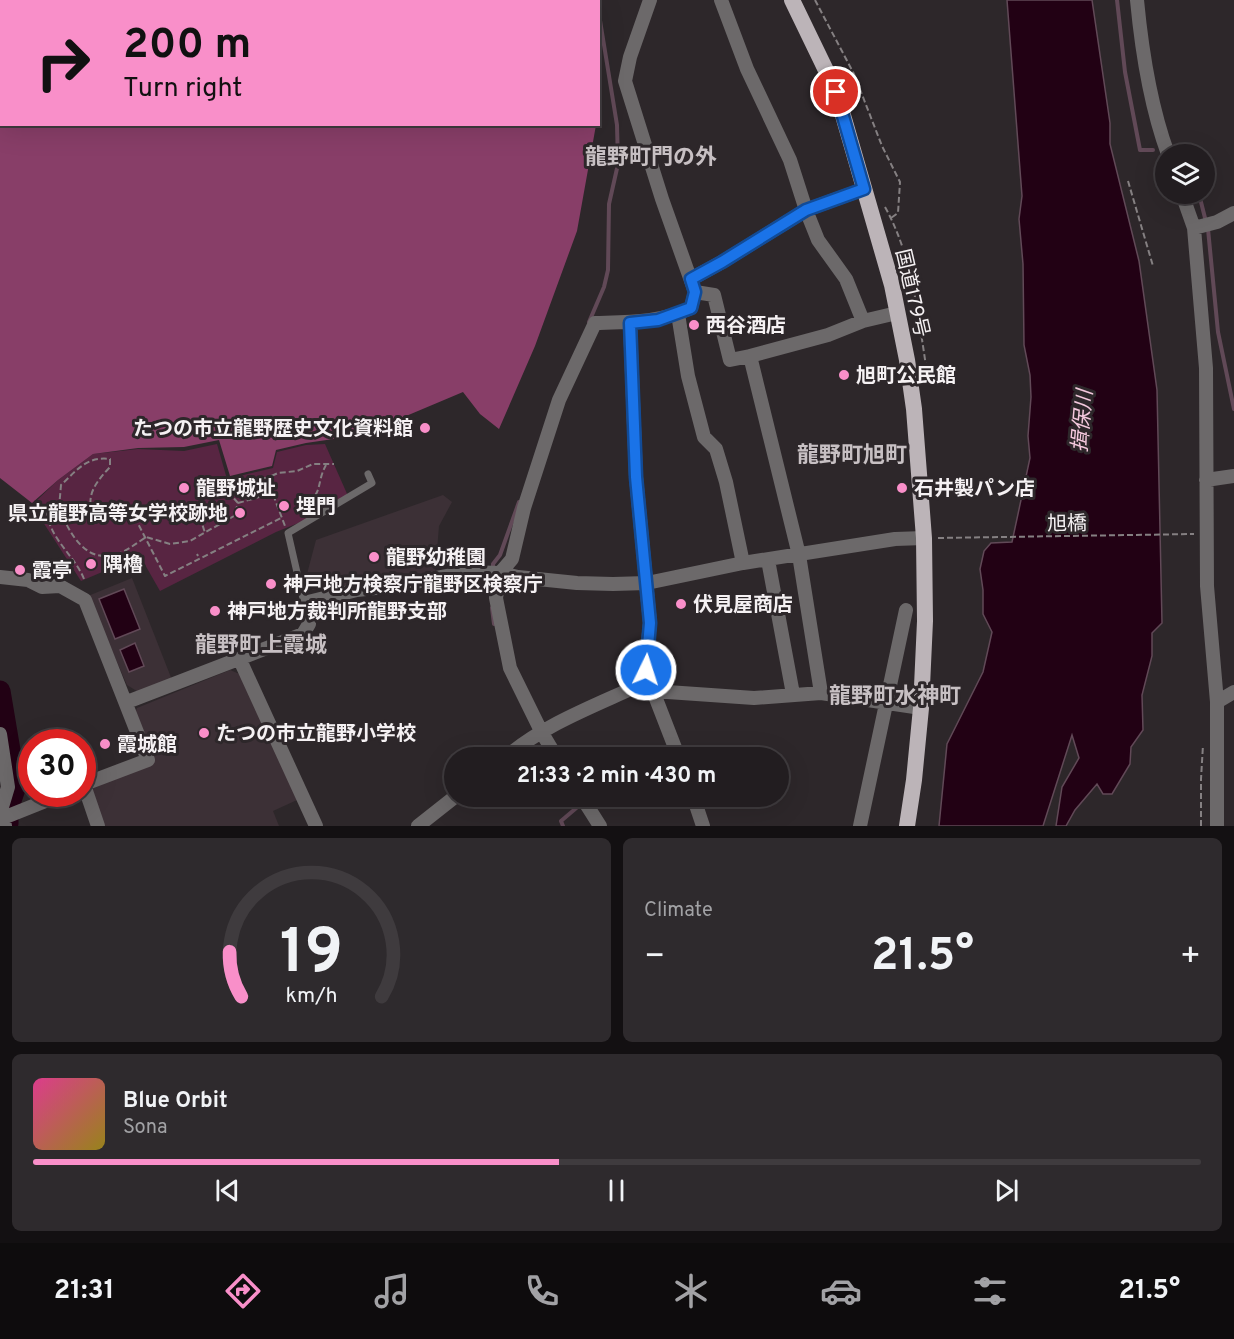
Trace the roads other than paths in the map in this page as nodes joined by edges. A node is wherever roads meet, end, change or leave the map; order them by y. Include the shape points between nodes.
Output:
1 (650, 0) edge
2 (721, 0) edge
3 (792, 0) edge
4 (1137, 0) edge
5 (1164, 144) edge
6 (864, 189) junction
7 (1186, 204) edge
8 (806, 210) junction
9 (1228, 220) edge
10 (1194, 228) junction
11 (693, 285) junction
12 (897, 313) junction
13 (678, 314) junction
14 (863, 321) junction
15 (630, 323) junction
16 (750, 356) junction
17 (368, 474) dead end
18 (1234, 476) edge
19 (1206, 480) junction
20 (930, 538) junction
21 (799, 555) junction
22 (768, 560) junction
23 (743, 563) junction
24 (500, 573) junction
25 (0, 577) edge
26 (647, 583) junction
27 (304, 603) junction
28 (906, 610) dead end
29 (240, 660) junction
30 (648, 689) junction
31 (1234, 692) edge
32 (793, 693) junction
33 (821, 693) junction
34 (127, 702) junction
35 (885, 702) junction
36 (1217, 702) junction
37 (921, 708) junction
38 (0, 734) edge
39 (538, 735) junction
40 (521, 747) edge
41 (548, 747) edge
42 (674, 747) edge
43 (2, 750) edge
44 (96, 780) edge
45 (4, 785) edge
46 (444, 806) edge
47 (30, 807) edge
48 (91, 807) edge
49 (589, 807) edge
50 (697, 807) edge
51 (4, 822) edge
52 (421, 825) edge
53 (98, 826) edge
54 (315, 826) edge
55 (600, 826) edge
56 (703, 826) edge
57 (860, 826) edge
58 (907, 826) edge
59 (1217, 826) edge

1 - 11 street via 625,81
2 - 8 street via 747,69 790,160
3 - 6 highway, 国道179号 via 836,92
4 - 5 street via 1155,118
6 - 8 street
6 - 12 highway, 国道179号
7 - 10 street
8 - 11 street via 722,262
8 - 14 street via 818,240 846,279
9 - 10 street
10 - 19 street via 1206,368
11 - 13 street via 691,308
11 - 16 street via 714,295 730,360
12 - 14 street
12 - 20 highway, 国道179号 via 907,360
13 - 15 street
13 - 23 street via 688,376 704,437 716,449 726,482
14 - 16 street via 828,335
15 - 24 street via 595,323 559,400 512,559
15 - 26 street via 636,477
16 - 21 street
17 - 27 lane via 372,483 288,533
18 - 19 street
19 - 36 street via 1207,586
20 - 21 street via 894,539
20 - 37 highway, 国道179号
21 - 22 street
21 - 33 street
22 - 23 street
22 - 32 street
23 - 26 street
24 - 26 street via 576,583
24 - 27 street via 469,572
24 - 39 street via 496,598 510,668
25 - 34 street via 28,580 42,587 60,586 85,600
26 - 30 street
27 - 29 street via 309,624 303,634
28 - 35 street
29 - 34 street
29 - 54 street
30 - 32 street via 754,698
30 - 39 street via 633,688
30 - 42 street
31 - 36 street
32 - 33 street
33 - 35 street
34 - 44 street via 148,759
35 - 37 street
35 - 57 street
36 - 59 street
37 - 58 highway, 国道179号
38 - 43 street
39 - 40 street
39 - 41 street
43 - 45 street
45 - 51 street
46 - 52 street
47 - 51 street
48 - 53 street
49 - 55 street
50 - 56 street

